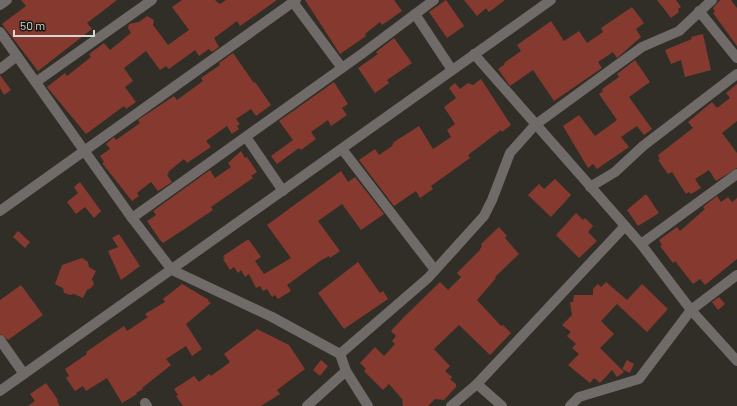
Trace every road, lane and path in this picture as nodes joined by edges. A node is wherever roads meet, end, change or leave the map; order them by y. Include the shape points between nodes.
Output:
1 (7, 0) edge
2 (152, 0) edge
3 (434, 0) edge
4 (551, 0) edge
5 (712, 0) edge
6 (295, 1) edge
7 (0, 5) edge
8 (699, 11) junction
9 (415, 14) junction
10 (0, 32) edge
11 (474, 54) junction
12 (17, 56) junction
13 (737, 58) edge
14 (342, 68) junction
15 (0, 69) edge
16 (452, 70) junction
17 (737, 74) edge
18 (36, 82) junction
19 (535, 125) junction
20 (246, 137) junction
21 (342, 149) junction
22 (84, 150) junction
23 (737, 174) edge
24 (590, 187) junction
25 (283, 191) junction
26 (0, 211) edge
27 (132, 218) junction
28 (625, 226) junction
29 (641, 244) junction
30 (172, 270) junction
31 (435, 270) junction
32 (737, 275) edge
33 (691, 310) junction
34 (0, 340) edge
35 (340, 354) junction
36 (737, 361) edge
37 (346, 371) junction
38 (24, 374) junction
39 (477, 384) junction
40 (0, 391) edge
41 (307, 406) edge
42 (368, 406) edge
43 (451, 406) edge
44 (502, 406) edge
45 (570, 406) edge

1 - 7 street
2 - 18 street
3 - 9 street
4 - 11 street
5 - 8 street
6 - 14 street
6 - 22 street
8 - 13 street
8 - 19 street via 679,31 642,47
9 - 14 street
9 - 16 street
10 - 12 street
11 - 16 street
11 - 19 street
12 - 15 street
12 - 18 street
14 - 20 street
16 - 21 street
17 - 24 street via 643,146 615,172
18 - 22 street
19 - 24 street
19 - 31 street via 510,153 484,216
20 - 25 street
20 - 27 street
21 - 25 street
21 - 31 street
22 - 26 street
22 - 27 street
23 - 29 street
24 - 28 street
25 - 30 street
27 - 30 street
28 - 29 street
28 - 39 street
29 - 33 street
30 - 35 street via 272,317
30 - 38 street
31 - 35 street via 358,341
32 - 33 street
33 - 36 street
33 - 45 street via 639,379 579,397
34 - 38 street
35 - 37 street
37 - 41 street
37 - 42 street
38 - 40 street
39 - 43 street
39 - 44 street

